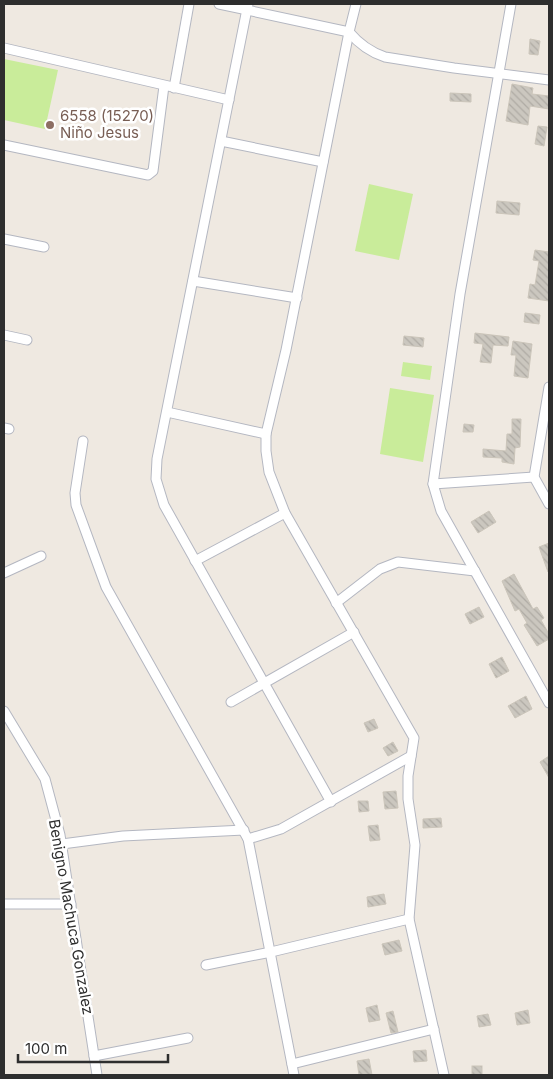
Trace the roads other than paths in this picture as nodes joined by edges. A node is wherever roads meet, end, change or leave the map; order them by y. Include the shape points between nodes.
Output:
1 (189, 4) edge
2 (219, 4) edge
3 (356, 4) edge
4 (511, 4) edge
5 (247, 7) edge
6 (349, 32) junction
7 (4, 48) edge
8 (499, 73) junction
9 (549, 80) edge
10 (164, 86) junction
11 (174, 88) junction
12 (229, 100) junction
13 (220, 141) junction
14 (4, 145) edge
15 (323, 162) junction
16 (4, 239) edge
17 (44, 247) dead end
18 (193, 281) junction
19 (297, 298) junction
20 (4, 335) edge
21 (27, 340) dead end
22 (549, 387) edge
23 (167, 412) junction
24 (266, 434) junction
25 (83, 441) dead end
26 (534, 478) junction
27 (432, 484) junction
28 (549, 504) edge
29 (285, 513) junction
30 (41, 556) dead end
31 (195, 560) junction
32 (475, 571) junction
33 (4, 572) edge
34 (336, 603) junction
35 (354, 632) junction
36 (265, 684) junction
37 (231, 702) dead end
38 (549, 703) edge
39 (4, 711) edge
40 (411, 756) junction
41 (331, 802) junction
42 (244, 830) junction
43 (248, 839) junction
44 (62, 844) junction
45 (4, 904) edge
46 (70, 904) junction
47 (409, 919) junction
48 (271, 952) junction
49 (206, 965) dead end
50 (434, 1029) junction
51 (188, 1038) dead end
52 (94, 1056) junction
53 (292, 1064) junction
54 (97, 1075) edge
55 (294, 1075) edge
56 (444, 1075) edge

1 - 11 street
2 - 5 street
3 - 6 street
4 - 8 street
5 - 6 street
5 - 12 street
6 - 8 street via 358,43 386,57
6 - 15 street
7 - 10 street
8 - 9 street
8 - 27 street via 460,294
10 - 11 street
10 - 14 street via 152,171 148,175
11 - 12 street
12 - 13 street
13 - 15 street
13 - 18 street
15 - 19 street
16 - 17 street
18 - 19 street
18 - 23 street
19 - 24 street
20 - 21 street
22 - 26 street
23 - 24 street
23 - 31 street via 156,479 164,506
24 - 29 street via 269,472
25 - 42 street via 76,505 106,587
26 - 27 street
26 - 28 street
27 - 32 street via 441,511
29 - 31 street
29 - 34 street
30 - 33 street
31 - 36 street
32 - 34 street via 398,562 380,569
32 - 38 street
34 - 35 street
35 - 36 street
35 - 40 street via 411,731 414,738
36 - 37 street
36 - 41 street
39 - 44 street, Benigno Machuca Gonzalez via 45,779
40 - 41 street
40 - 47 street via 408,798 415,845
41 - 43 street via 282,829
42 - 43 street
42 - 44 street via 124,836
43 - 48 street
44 - 46 street, Benigno Machuca Gonzalez
45 - 46 street
46 - 52 street, Benigno Machuca Gonzalez
47 - 48 street
47 - 50 street
48 - 49 street
48 - 53 street
50 - 53 street
50 - 56 street
51 - 52 street
52 - 54 street, Benigno Machuca Gonzalez
53 - 55 street

